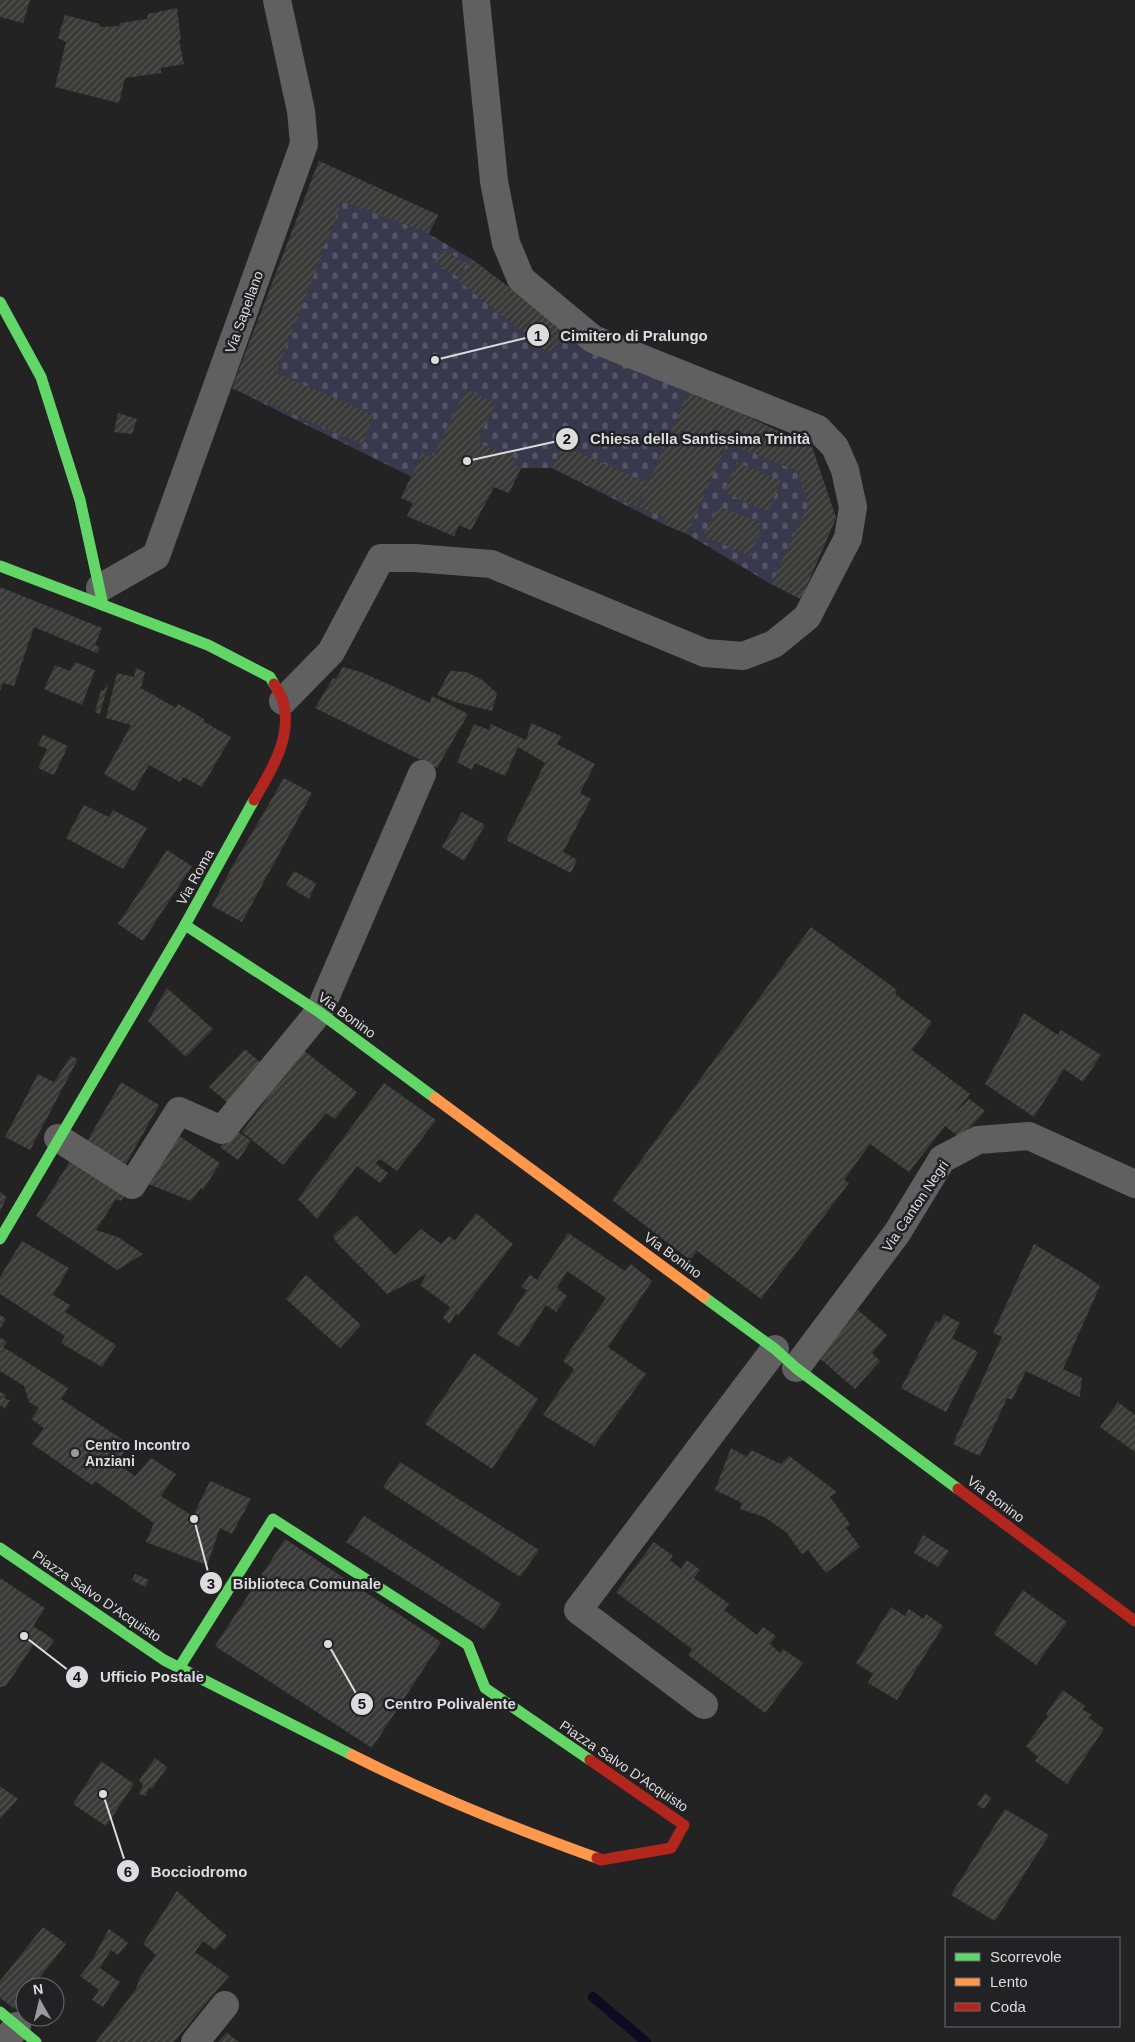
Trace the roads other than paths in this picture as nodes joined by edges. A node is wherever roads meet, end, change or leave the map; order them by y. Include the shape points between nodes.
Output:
1 (277, 0) edge
2 (476, 0) edge
3 (0, 302) edge
4 (0, 566) edge
5 (101, 597) junction
6 (283, 701) junction
7 (422, 774) dead end
8 (185, 925) junction
9 (319, 1012) junction
10 (58, 1138) junction
11 (1135, 1184) edge
12 (0, 1239) edge
13 (774, 1349) junction
14 (796, 1368) junction
15 (0, 1548) edge
16 (1135, 1621) edge
17 (178, 1668) junction
18 (704, 1705) dead end
19 (225, 2006) dead end
20 (195, 2042) edge

1 - 5 street, Via Sapellano via 304,144 156,556
2 - 6 street via 494,180 506,243 521,278 593,339 818,429 835,446 845,470 853,507 848,538 807,617 774,644 743,656 705,654 491,564 381,558 331,652
3 - 5 street via 41,377 80,500
4 - 5 street, Via Roma
5 - 6 street, Via Roma via 270,677
6 - 8 street, Via Roma via 285,734 274,765
7 - 9 street
8 - 9 street, Via Bonino
8 - 10 street, Via Roma
9 - 10 street via 222,1130 179,1112 132,1185
9 - 13 street, Via Bonino
10 - 12 street, Via Roma
11 - 14 street, Via Canton Negri via 1029,1136 978,1140 942,1160 898,1233
13 - 14 street, Via Bonino
13 - 18 street via 578,1610
14 - 16 street, Via Bonino
15 - 17 street, Piazza Salvo D'Acquisto
17 - 17 street, Piazza Salvo D'Acquisto via 387,1774 508,1826 601,1860 671,1848 684,1825 486,1688 468,1645 274,1518
19 - 20 street

